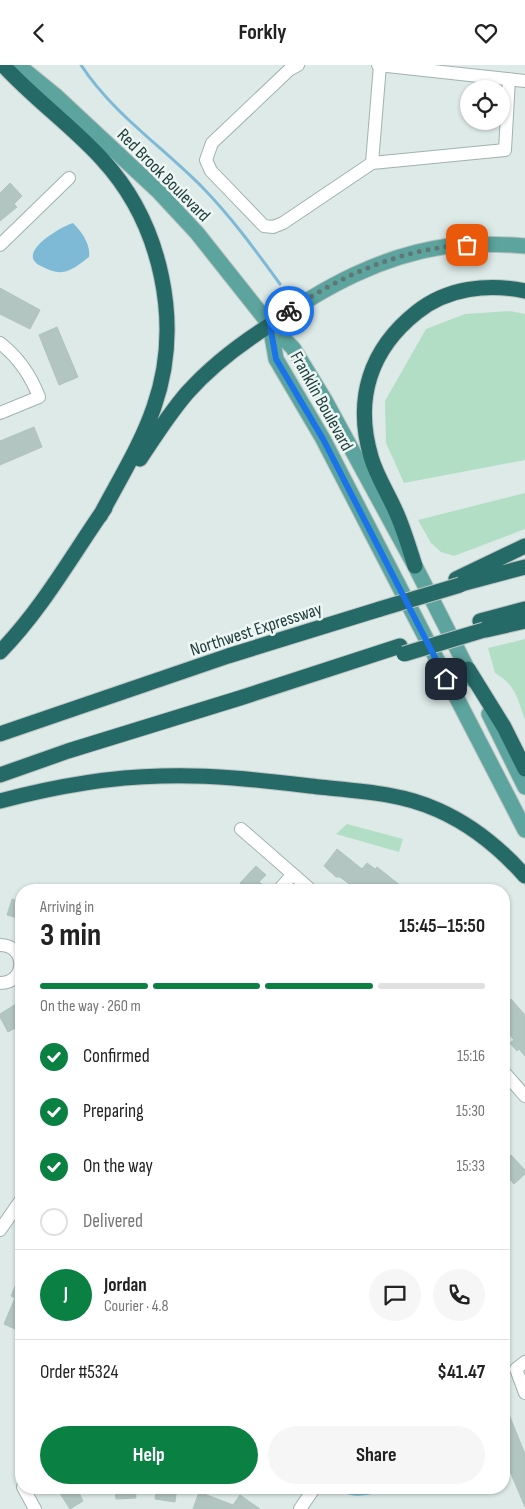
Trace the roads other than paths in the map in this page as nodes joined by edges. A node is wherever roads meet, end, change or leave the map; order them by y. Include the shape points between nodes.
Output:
1 (3, 65) edge
2 (298, 65) edge
3 (379, 65) edge
4 (20, 66) edge
5 (509, 79) junction
6 (525, 81) edge
7 (372, 163) junction
8 (69, 178) dead end
9 (0, 245) edge
10 (525, 246) edge
11 (525, 291) edge
12 (270, 325) junction
13 (1, 347) edge
14 (0, 413) edge
15 (100, 516) junction
16 (525, 546) edge
17 (415, 566) junction
18 (525, 567) edge
19 (458, 582) junction
20 (525, 609) edge
21 (525, 621) edge
22 (482, 626) junction
23 (0, 652) edge
24 (468, 669) junction
25 (0, 734) edge
26 (525, 769) edge
27 (0, 775) edge
28 (525, 787) edge
29 (0, 801) edge
30 (241, 829) dead end
31 (525, 830) edge
32 (292, 875) junction
33 (525, 875) edge
34 (284, 884) edge
35 (303, 884) edge
36 (0, 945) edge
37 (15, 951) edge
38 (15, 977) edge
39 (0, 983) edge
40 (510, 1079) edge
41 (525, 1096) edge
42 (15, 1209) edge
43 (0, 1230) edge
44 (520, 1366) edge
45 (525, 1393) edge
46 (27, 1494) edge
47 (310, 1494) edge
48 (35, 1509) edge
49 (300, 1509) edge

1 - 15 highway via 116,175 147,229 163,280 167,335 160,385 145,431
2 - 7 street via 212,143 206,160 211,171 264,226 273,227
3 - 5 street
3 - 7 street
4 - 12 main road, Red Brook Boulevard via 87,123 158,191
5 - 6 street
5 - 7 street via 506,150
8 - 9 street
10 - 12 main road via 451,246 384,261 340,281
11 - 17 highway via 481,287 442,297 423,307 393,332 373,367 364,402 366,438 371,459 399,519
12 - 15 highway via 228,354 188,392
12 - 17 main road, Franklin Boulevard via 293,348 326,402
12 - 31 main road, Franklin Boulevard via 276,359 323,439
13 - 14 street via 27,372 39,397
15 - 23 highway via 28,621
16 - 19 highway
17 - 24 main road, Franklin Boulevard
18 - 19 highway, Northwest Expressway
19 - 25 highway, Northwest Expressway, bridge via 415,599 228,656
20 - 22 highway
21 - 22 highway
22 - 27 highway via 68,751
24 - 26 highway via 504,727
24 - 28 main road, Franklin Boulevard
29 - 33 highway via 76,784 161,775 264,781 377,793 418,803 456,819 489,841
30 - 32 street
32 - 34 street
32 - 35 street
36 - 37 street
38 - 39 street
40 - 41 street
42 - 43 street
44 - 45 street
46 - 48 street
47 - 49 street

